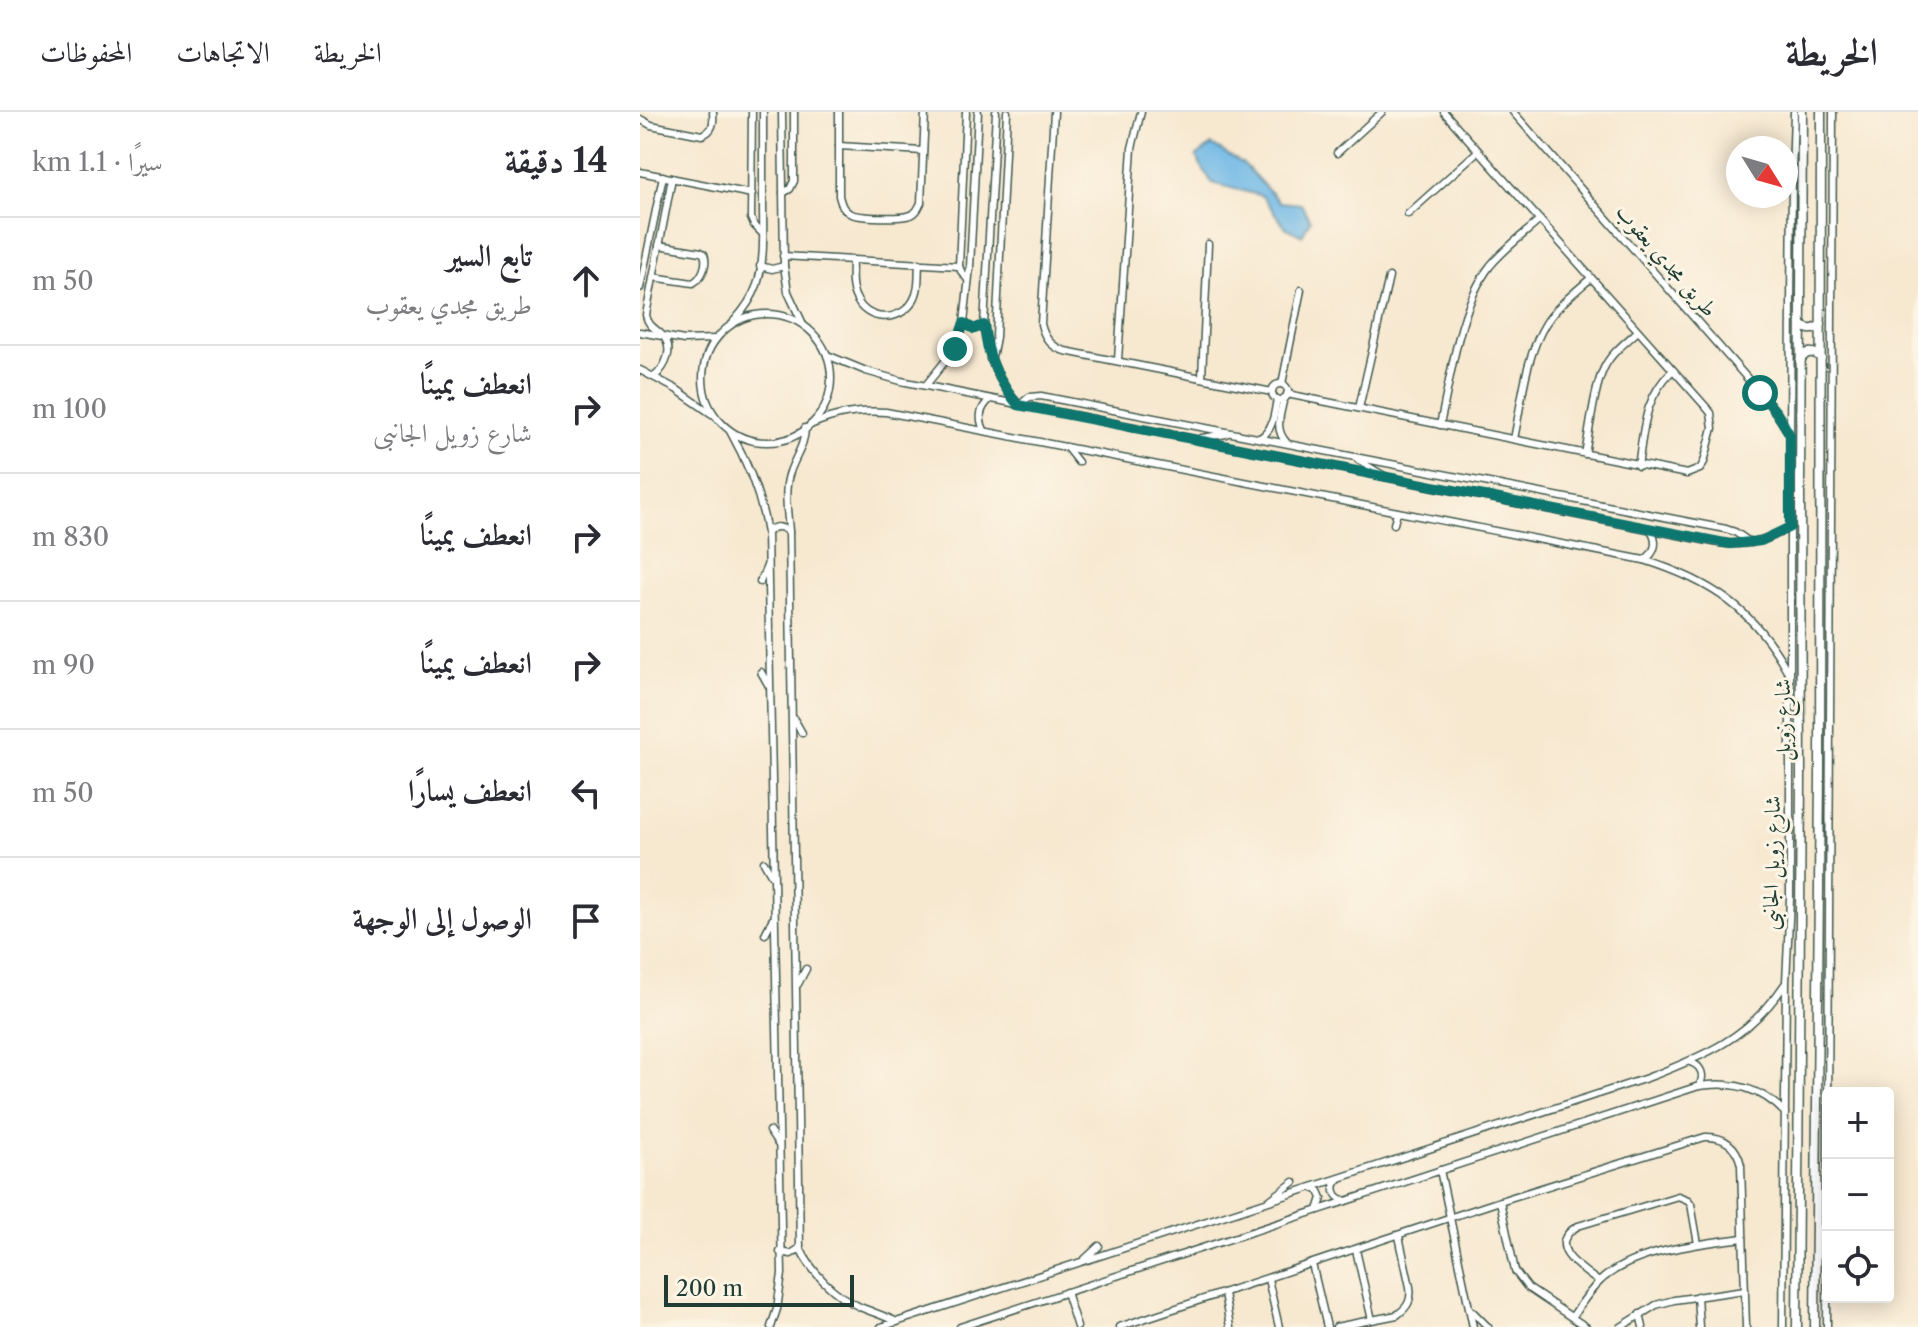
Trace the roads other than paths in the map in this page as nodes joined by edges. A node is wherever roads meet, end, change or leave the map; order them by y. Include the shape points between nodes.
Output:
1 (713, 112) edge
2 (752, 112) edge
3 (763, 112) edge
4 (782, 112) edge
5 (794, 112) edge
6 (839, 112) edge
7 (925, 112) edge
8 (966, 112) edge
9 (978, 112) edge
10 (996, 112) edge
11 (1007, 112) edge
12 (1054, 112) edge
13 (1141, 112) edge
14 (1382, 112) edge
15 (1444, 112) edge
16 (1513, 112) edge
17 (1794, 112) edge
18 (1802, 112) edge
19 (1821, 112) edge
20 (1833, 112) edge
21 (640, 119) edge
22 (1795, 136) edge
23 (752, 145) junction
24 (763, 145) junction
25 (839, 146) junction
26 (923, 151) junction
27 (1478, 151) junction
28 (1337, 153) dead end
29 (1798, 153) edge
30 (640, 172) edge
31 (663, 176) junction
32 (1821, 177) junction
33 (1833, 177) junction
34 (672, 178) junction
35 (783, 193) junction
36 (752, 194) junction
37 (1795, 208) edge
38 (1797, 208) edge
39 (1408, 214) dead end
40 (1540, 220) junction
41 (763, 234) junction
42 (1208, 244) dead end
43 (659, 245) junction
44 (783, 256) junction
45 (852, 260) junction
46 (919, 263) junction
47 (760, 266) junction
48 (784, 266) junction
49 (959, 266) junction
50 (653, 277) junction
51 (1389, 277) dead end
52 (1591, 278) junction
53 (968, 280) junction
54 (640, 288) edge
55 (1301, 290) dead end
56 (643, 314) edge
57 (964, 323) junction
58 (1801, 324) junction
59 (1821, 324) junction
60 (804, 325) junction
61 (984, 325) junction
62 (728, 327) junction
63 (1638, 331) junction
64 (640, 332) edge
65 (665, 337) junction
66 (715, 339) junction
67 (827, 355) junction
68 (1821, 358) junction
69 (990, 359) junction
70 (1118, 360) junction
71 (1800, 361) junction
72 (640, 370) edge
73 (1673, 370) junction
74 (654, 377) junction
75 (1202, 377) junction
76 (1282, 384) junction
77 (926, 385) junction
78 (1272, 392) junction
79 (1283, 397) junction
80 (990, 399) junction
81 (1019, 405) junction
82 (1359, 408) junction
83 (717, 418) junction
84 (1440, 425) junction
85 (808, 427) junction
86 (984, 430) junction
87 (730, 431) junction
88 (1238, 434) junction
89 (1790, 435) junction
90 (1259, 438) junction
91 (1197, 439) junction
92 (1514, 439) junction
93 (1290, 444) junction
94 (1066, 447) junction
95 (1585, 454) junction
96 (1350, 456) junction
97 (1078, 462) dead end
98 (1638, 466) junction
99 (1389, 479) junction
100 (1795, 486) junction
101 (1397, 512) junction
102 (1394, 524) dead end
103 (1790, 527) junction
104 (1651, 530) junction
105 (789, 532) junction
106 (767, 533) junction
107 (1751, 543) junction
108 (1644, 560) junction
109 (768, 562) junction
110 (760, 582) dead end
111 (1800, 602) junction
112 (1820, 603) junction
113 (761, 672) dead end
114 (1791, 678) junction
115 (771, 689) junction
116 (1789, 699) junction
117 (1800, 699) junction
118 (792, 715) junction
119 (802, 733) dead end
120 (1800, 740) junction
121 (1819, 740) junction
122 (1820, 775) junction
123 (1801, 777) junction
124 (1790, 794) junction
125 (1801, 795) junction
126 (764, 862) dead end
127 (774, 879) junction
128 (774, 917) junction
129 (765, 934) dead end
130 (806, 969) dead end
131 (1786, 982) junction
132 (796, 987) junction
133 (1690, 1062) junction
134 (1699, 1086) junction
135 (1786, 1087) junction
136 (1798, 1087) junction
137 (1786, 1113) junction
138 (1456, 1130) dead end
139 (769, 1131) dead end
140 (1457, 1139) junction
141 (778, 1144) junction
142 (1440, 1170) junction
143 (1339, 1179) junction
144 (1294, 1182) dead end
145 (1312, 1187) junction
146 (1348, 1200) junction
147 (1500, 1201) junction
148 (1267, 1202) junction
149 (1318, 1210) junction
150 (1450, 1218) junction
151 (1399, 1236) junction
152 (1743, 1238) junction
153 (1698, 1244) junction
154 (1099, 1246) dead end
155 (800, 1248) junction
156 (1356, 1250) junction
157 (780, 1252) junction
158 (1083, 1261) junction
159 (1312, 1264) junction
160 (1268, 1279) junction
161 (1599, 1282) junction
162 (1745, 1290) junction
163 (1066, 1292) junction
164 (1224, 1293) junction
165 (1697, 1296) junction
166 (1469, 1308) junction
167 (1640, 1314) junction
168 (1572, 1317) junction
169 (1372, 1320) junction
170 (1137, 1321) junction
171 (897, 1322) junction
172 (771, 1327) edge
173 (881, 1327) edge
174 (960, 1327) edge
175 (1077, 1327) edge
176 (1119, 1327) edge
177 (1143, 1327) edge
178 (1230, 1327) edge
179 (1279, 1327) edge
180 (1327, 1327) edge
181 (1336, 1327) edge
182 (1473, 1327) edge
183 (1488, 1327) edge
184 (1586, 1327) edge
185 (1621, 1327) edge
186 (1643, 1327) edge
187 (1699, 1327) edge
188 (1746, 1327) edge
189 (1783, 1327) edge
190 (1797, 1327) edge
191 (1815, 1327) edge
192 (1827, 1327) edge

1 - 21 street via 714,123 702,135
2 - 23 street
3 - 24 street
4 - 35 street
5 - 35 street via 794,181
6 - 25 street
7 - 26 street
8 - 49 street
9 - 53 street
10 - 61 street
11 - 69 street via 996,337
12 - 70 street via 1043,333 1058,349
13 - 70 street via 1132,148
14 - 28 street
15 - 27 street
16 - 89 street, طريق مجدي يعقوب via 1769,403
17 - 22 street, شارع زويل الجانبى
18 - 29 main road, شارع زويل
19 - 32 main road, شارع زويل
20 - 33 street
23 - 24 street
23 - 36 street
24 - 41 street
25 - 26 street
25 - 26 street via 840,202 857,216 905,217 916,212
27 - 39 street
27 - 40 street
30 - 31 street
31 - 34 street
31 - 54 street
32 - 33 main road
32 - 59 main road, شارع زويل
33 - 192 street
34 - 36 street
34 - 43 street
35 - 44 street
36 - 41 street via 751,218
37 - 89 street, شارع زويل الجانبى
38 - 58 main road, شارع زويل
40 - 52 street
40 - 84 street via 1491,265 1472,297
41 - 47 street
42 - 75 street
43 - 50 street
43 - 50 street via 701,252 706,260 693,283
44 - 45 street
44 - 48 street
45 - 46 street
45 - 46 street via 858,302 878,317 892,317 915,299
46 - 49 street
47 - 48 street
47 - 62 street via 753,294
48 - 60 street via 792,304
49 - 53 street
50 - 56 street
51 - 82 street
52 - 63 street
52 - 92 street via 1556,309 1537,340
53 - 57 street
55 - 76 street
56 - 65 street
57 - 61 street via 974,329
57 - 77 street via 955,349
58 - 59 main road via 1811,330
58 - 71 main road, شارع زويل
59 - 68 main road, شارع زويل
60 - 62 street via 766,314
60 - 67 street
61 - 69 street
62 - 66 street
63 - 73 street
63 - 95 street via 1604,368
64 - 65 street
65 - 66 street
65 - 74 street via 666,363
66 - 83 street via 703,379 706,400
67 - 77 street via 875,374
67 - 85 street via 829,393
68 - 71 main road via 1811,352
68 - 112 main road, شارع زويل
69 - 81 street
70 - 75 street
71 - 100 main road, شارع زويل
72 - 74 street
73 - 98 street via 1649,403
73 - 98 street via 1711,413 1713,428 1704,462 1687,474
74 - 83 street
75 - 78 street
76 - 78 street
76 - 79 street via 1287,389
77 - 80 street
78 - 79 street
79 - 82 street
79 - 90 street via 1271,427
79 - 93 street via 1278,429
80 - 81 street
80 - 86 street via 980,413
81 - 88 street via 1041,396
81 - 91 street
82 - 84 street
83 - 87 street
84 - 92 street
85 - 86 street via 866,411
85 - 87 street via 764,442
85 - 105 street via 786,490
86 - 94 street
87 - 106 street via 758,491
88 - 90 street
88 - 91 street
89 - 100 street, شارع زويل الجانبى
90 - 93 street
91 - 99 street
92 - 95 street
93 - 96 street
94 - 97 street
94 - 101 street
95 - 98 street
96 - 99 street
96 - 107 street via 1726,529
99 - 104 street
100 - 103 street, شارع زويل الجانبى
100 - 111 main road, شارع زويل
101 - 102 street
101 - 108 street
103 - 107 street
103 - 114 street, شارع زويل الجانبى
104 - 107 street via 1719,543
104 - 108 street via 1655,547
105 - 106 street via 778,526
105 - 118 street
106 - 109 street
108 - 114 street via 1693,578 1737,607 1773,647
109 - 110 street
109 - 115 street
111 - 112 main road
111 - 117 main road, شارع زويل
112 - 121 main road, شارع زويل
113 - 115 street
114 - 116 street, شارع زويل الجانبى
115 - 127 street
116 - 117 main road
116 - 124 street, شارع زويل الجانبى
117 - 120 main road, شارع زويل
118 - 119 street
118 - 132 street
120 - 121 main road via 1809,747
120 - 123 main road, شارع زويل
121 - 122 main road, شارع زويل
122 - 123 main road via 1809,770
122 - 191 main road, شارع زويل
123 - 125 main road, شارع زويل
124 - 125 main road
124 - 131 street, شارع زويل الجانبى
125 - 136 main road, شارع زويل
126 - 127 street
127 - 128 street
128 - 129 street
128 - 141 street
130 - 132 street
131 - 133 street via 1752,1023
131 - 135 street, شارع زويل الجانبى
132 - 155 street
133 - 134 street via 1702,1071
133 - 140 street
134 - 137 street via 1743,1086
134 - 142 street
135 - 136 main road
135 - 137 street, شارع زويل الجانبى
136 - 190 main road, شارع زويل
137 - 189 street, شارع زويل الجانبى
138 - 140 street
139 - 141 street
140 - 143 street
141 - 157 street
142 - 146 street
142 - 150 street
143 - 145 street
143 - 146 street via 1335,1192
144 - 148 street
145 - 148 street
145 - 149 street via 1321,1194
146 - 149 street
147 - 150 street
147 - 152 street via 1712,1137 1726,1141 1739,1158
147 - 168 street via 1515,1271 1537,1294
148 - 158 street
149 - 163 street
150 - 151 street
150 - 166 street
151 - 156 street
151 - 169 street via 1409,1303 1397,1315
152 - 153 street
152 - 162 street
153 - 161 street via 1633,1260
153 - 161 street via 1691,1204 1678,1196 1578,1226 1565,1241 1567,1255
154 - 158 street
155 - 157 street via 791,1254
155 - 171 street via 836,1292
156 - 159 street
156 - 169 street
157 - 172 street via 782,1274
158 - 171 street
159 - 160 street
159 - 180 street
160 - 164 street
160 - 179 street
161 - 168 street
162 - 165 street
162 - 188 street
163 - 174 street
163 - 175 street
164 - 170 street
164 - 178 street
165 - 167 street
165 - 187 street
166 - 182 street
166 - 183 street
167 - 185 street
167 - 186 street
168 - 184 street
169 - 181 street
170 - 176 street
170 - 177 street
171 - 173 street

